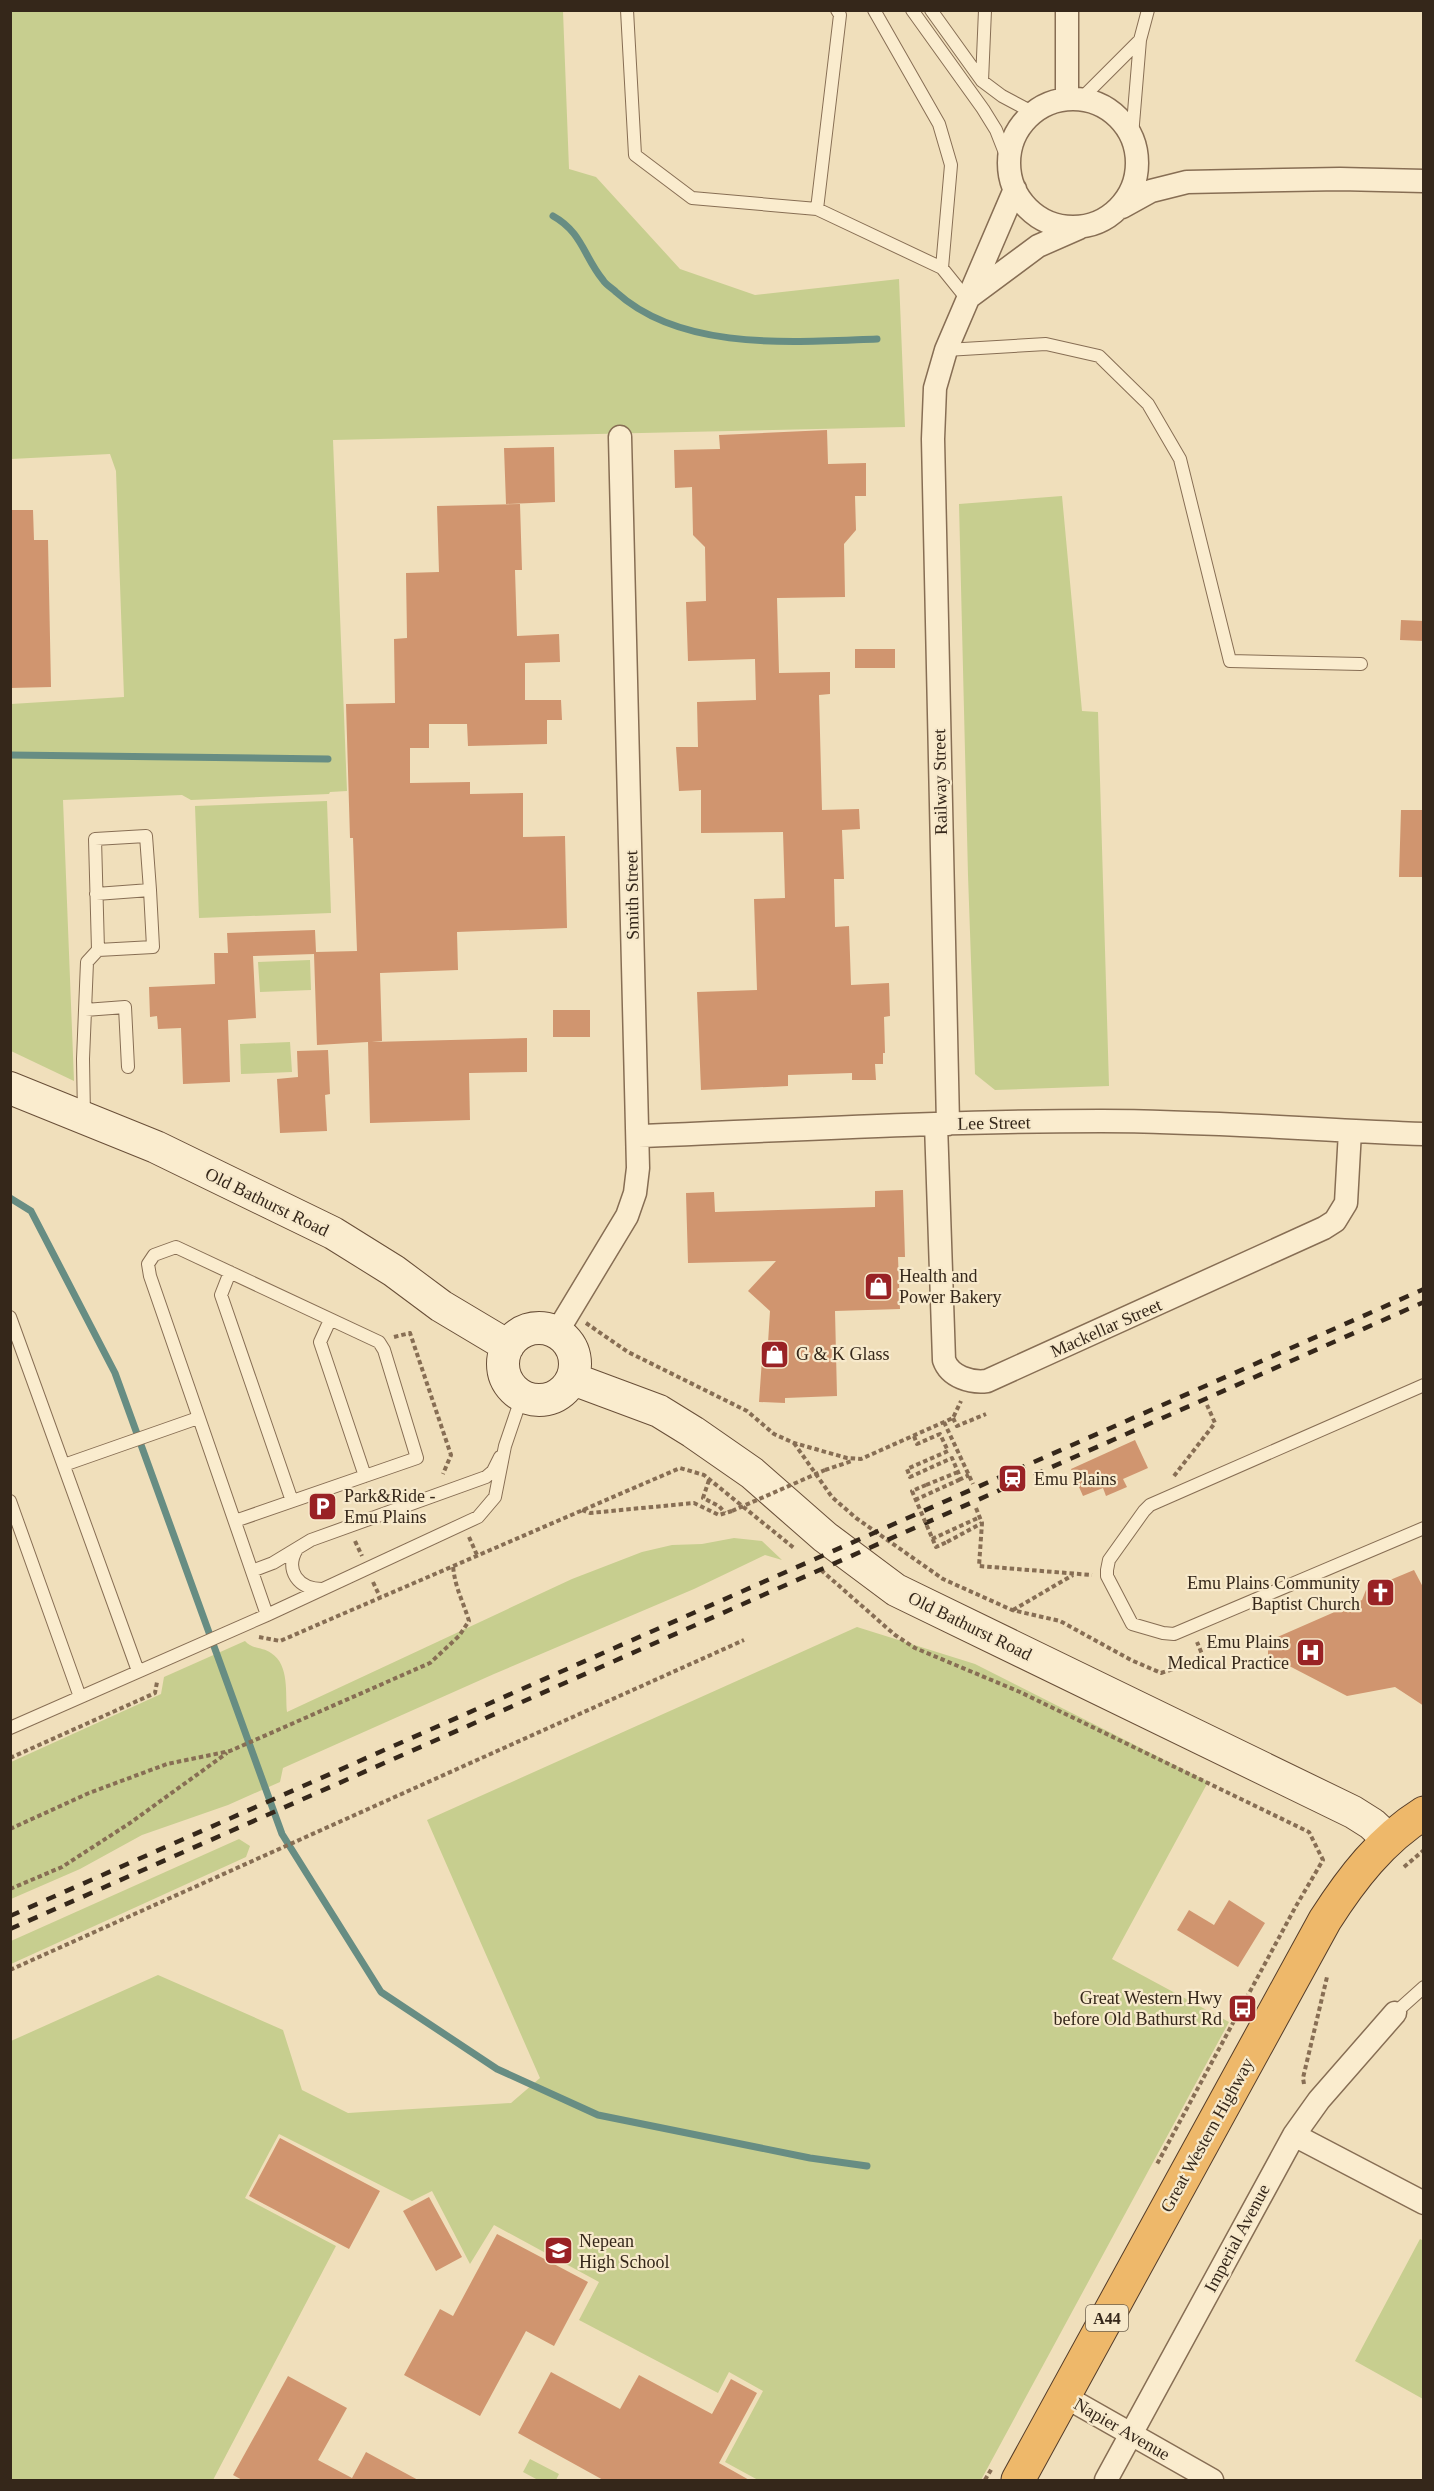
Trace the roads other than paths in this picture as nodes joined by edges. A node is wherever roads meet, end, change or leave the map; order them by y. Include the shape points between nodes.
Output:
1 (627, 10) edge
2 (837, 10) edge
3 (874, 10) edge
4 (912, 10) edge
5 (931, 10) edge
6 (985, 10) edge
7 (1066, 10) edge
8 (1148, 10) edge
9 (1140, 40) junction
10 (982, 81) junction
11 (1074, 100) junction
12 (1034, 113) junction
13 (1132, 136) junction
14 (1009, 163) junction
15 (1424, 181) edge
16 (1015, 189) junction
17 (816, 209) junction
18 (1118, 209) junction
19 (1082, 227) junction
20 (942, 268) junction
21 (967, 299) junction
22 (946, 350) junction
23 (620, 437) dead end
24 (1361, 664) dead end
25 (150, 890) junction
26 (96, 894) junction
27 (98, 950) junction
28 (85, 1010) junction
29 (128, 1067) dead end
30 (10, 1088) edge
31 (84, 1117) junction
32 (942, 1124) junction
33 (1350, 1131) junction
34 (1424, 1134) edge
35 (638, 1136) junction
36 (230, 1272) junction
37 (10, 1317) edge
38 (330, 1320) junction
39 (562, 1321) junction
40 (508, 1346) junction
41 (573, 1379) junction
42 (1424, 1385) edge
43 (522, 1396) junction
44 (198, 1418) junction
45 (506, 1446) junction
46 (64, 1465) junction
47 (365, 1476) junction
48 (292, 1501) junction
49 (10, 1502) edge
50 (235, 1521) junction
51 (1424, 1528) edge
52 (299, 1547) junction
53 (252, 1571) junction
54 (323, 1589) junction
55 (267, 1615) junction
56 (138, 1671) junction
57 (80, 1697) junction
58 (11, 1727) edge
59 (1424, 1813) edge
60 (1389, 1840) junction
61 (1424, 1987) edge
62 (1395, 2013) joint
63 (1294, 2135) junction
64 (1424, 2203) edge
65 (1064, 2396) junction
66 (1131, 2435) junction
67 (1007, 2470) edge
68 (1106, 2481) edge
69 (1212, 2481) edge

1 - 17 lane via 635,155 692,198
2 - 17 lane via 840,15
3 - 20 lane via 939,124 951,165
4 - 14 lane via 983,109
5 - 10 lane
6 - 10 lane
7 - 11 street
8 - 9 lane
9 - 11 lane
9 - 13 lane
10 - 12 lane
11 - 12 street via 1044,106
11 - 13 street via 1105,108
12 - 14 street via 1013,140
13 - 18 street via 1137,175
14 - 16 street
15 - 18 street via 1187,183 1151,191
16 - 19 street via 1021,201 1042,219 1054,225
16 - 21 street, Railway Street
17 - 20 lane
18 - 19 street via 1107,218
19 - 21 street via 1038,246
20 - 21 lane
21 - 22 street, Railway Street
22 - 24 lane via 1046,344 1099,356 1148,404 1180,459 1230,661
22 - 32 street, Railway Street via 935,388 933,439
23 - 35 street, Smith Street
25 - 26 lane
25 - 26 lane via 146,836 95,839
25 - 27 lane via 153,947
26 - 27 lane
27 - 28 lane via 87,962
28 - 29 lane via 125,1006
28 - 31 lane
30 - 31 main road, Old Bathurst Road
31 - 40 main road, Old Bathurst Road via 156,1147 333,1233
32 - 33 street, Lee Street via 1149,1122
32 - 33 street, Mackellar Street via 944,1360 951,1372 978,1382 1335,1221 1346,1203
32 - 35 street, Lee Street
33 - 34 street
35 - 39 street, Smith Street via 635,1193 627,1216
36 - 38 lane
36 - 44 lane via 176,1247 154,1255 148,1264
36 - 48 lane via 221,1295
37 - 46 lane
38 - 47 lane via 320,1342
38 - 47 lane via 379,1342 417,1458
39 - 40 main road via 524,1331
39 - 41 main road via 575,1358
40 - 43 main road via 503,1368 506,1380
41 - 43 main road via 551,1399 541,1401
41 - 60 main road, Old Bathurst Road via 659,1411 701,1438 752,1473 825,1537 896,1590 1353,1812
42 - 51 lane via 1150,1505 1109,1560 1107,1576 1132,1624 1169,1634
43 - 45 lane
44 - 46 lane
44 - 50 lane
45 - 52 lane via 486,1477
45 - 54 lane via 495,1497 478,1517
46 - 56 lane
47 - 48 lane
48 - 50 lane
49 - 57 lane
50 - 53 lane
52 - 53 lane
52 - 54 lane via 292,1564 296,1579 307,1587
53 - 55 lane
54 - 55 lane
55 - 56 lane via 243,1631
56 - 57 lane
57 - 58 lane
59 - 60 highway, Great Western Highway / A44
60 - 65 highway, Great Western Highway / A44 via 1349,1882 1324,1920
61 - 62 lane
62 - 63 street, Imperial Avenue via 1319,2100
63 - 64 street
63 - 66 street, Imperial Avenue
65 - 66 street, Napier Avenue
65 - 67 highway, Great Western Highway / A44
66 - 68 street, Imperial Avenue
66 - 69 street, Napier Avenue

